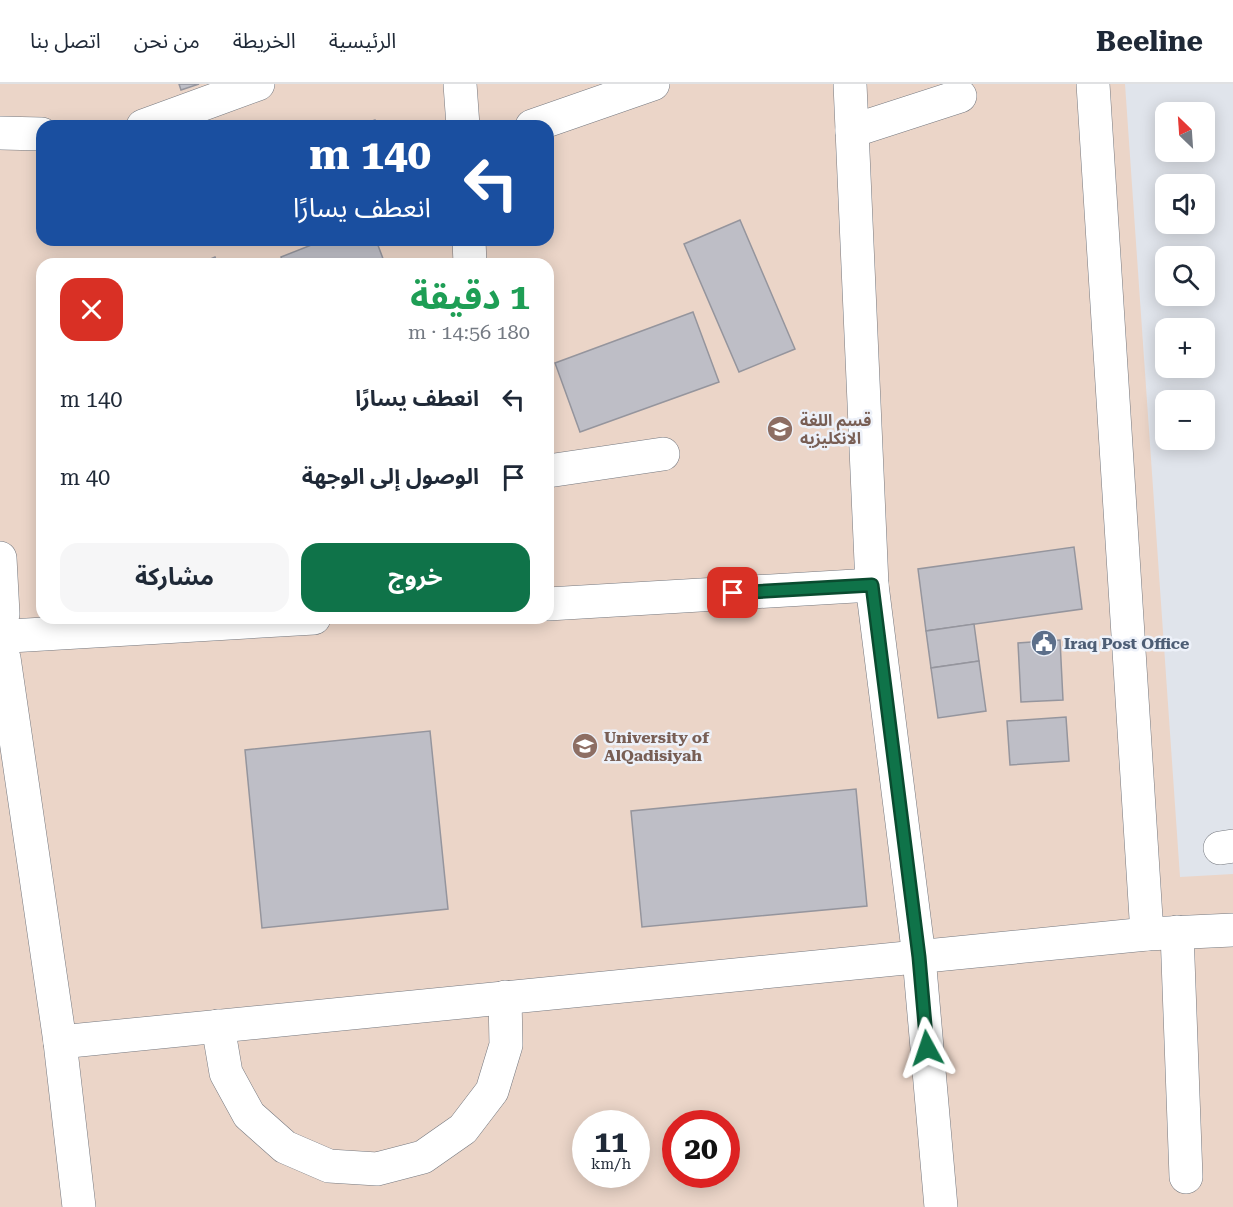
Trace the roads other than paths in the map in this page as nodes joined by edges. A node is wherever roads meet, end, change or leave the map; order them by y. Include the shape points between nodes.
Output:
1 (258, 84) edge
2 (460, 84) edge
3 (653, 84) edge
4 (850, 84) edge
5 (1093, 84) edge
6 (960, 96) dead end
7 (159, 120) edge
8 (463, 120) edge
9 (549, 120) edge
10 (852, 131) junction
11 (0, 134) edge
12 (36, 134) edge
13 (663, 454) dead end
14 (554, 470) edge
15 (0, 558) edge
16 (872, 585) junction
17 (554, 604) edge
18 (211, 624) edge
19 (4, 636) edge
20 (1233, 930) edge
21 (1162, 933) junction
22 (919, 957) junction
23 (505, 997) junction
24 (218, 1026) junction
25 (60, 1042) junction
26 (1186, 1177) dead end
27 (79, 1207) edge
28 (941, 1207) edge

1 - 7 street
2 - 8 street
3 - 9 street
4 - 10 street
5 - 21 street
6 - 10 street
10 - 16 street
11 - 12 street
13 - 14 street
15 - 19 street
16 - 17 street
16 - 22 street
18 - 19 street
19 - 25 street
20 - 21 street
21 - 22 street
21 - 26 street
22 - 23 street
22 - 28 street
23 - 24 street
23 - 24 street via 506,1045 492,1091 463,1129 423,1156 377,1169 329,1166 285,1147 249,1115 226,1073
24 - 25 street
25 - 27 street

